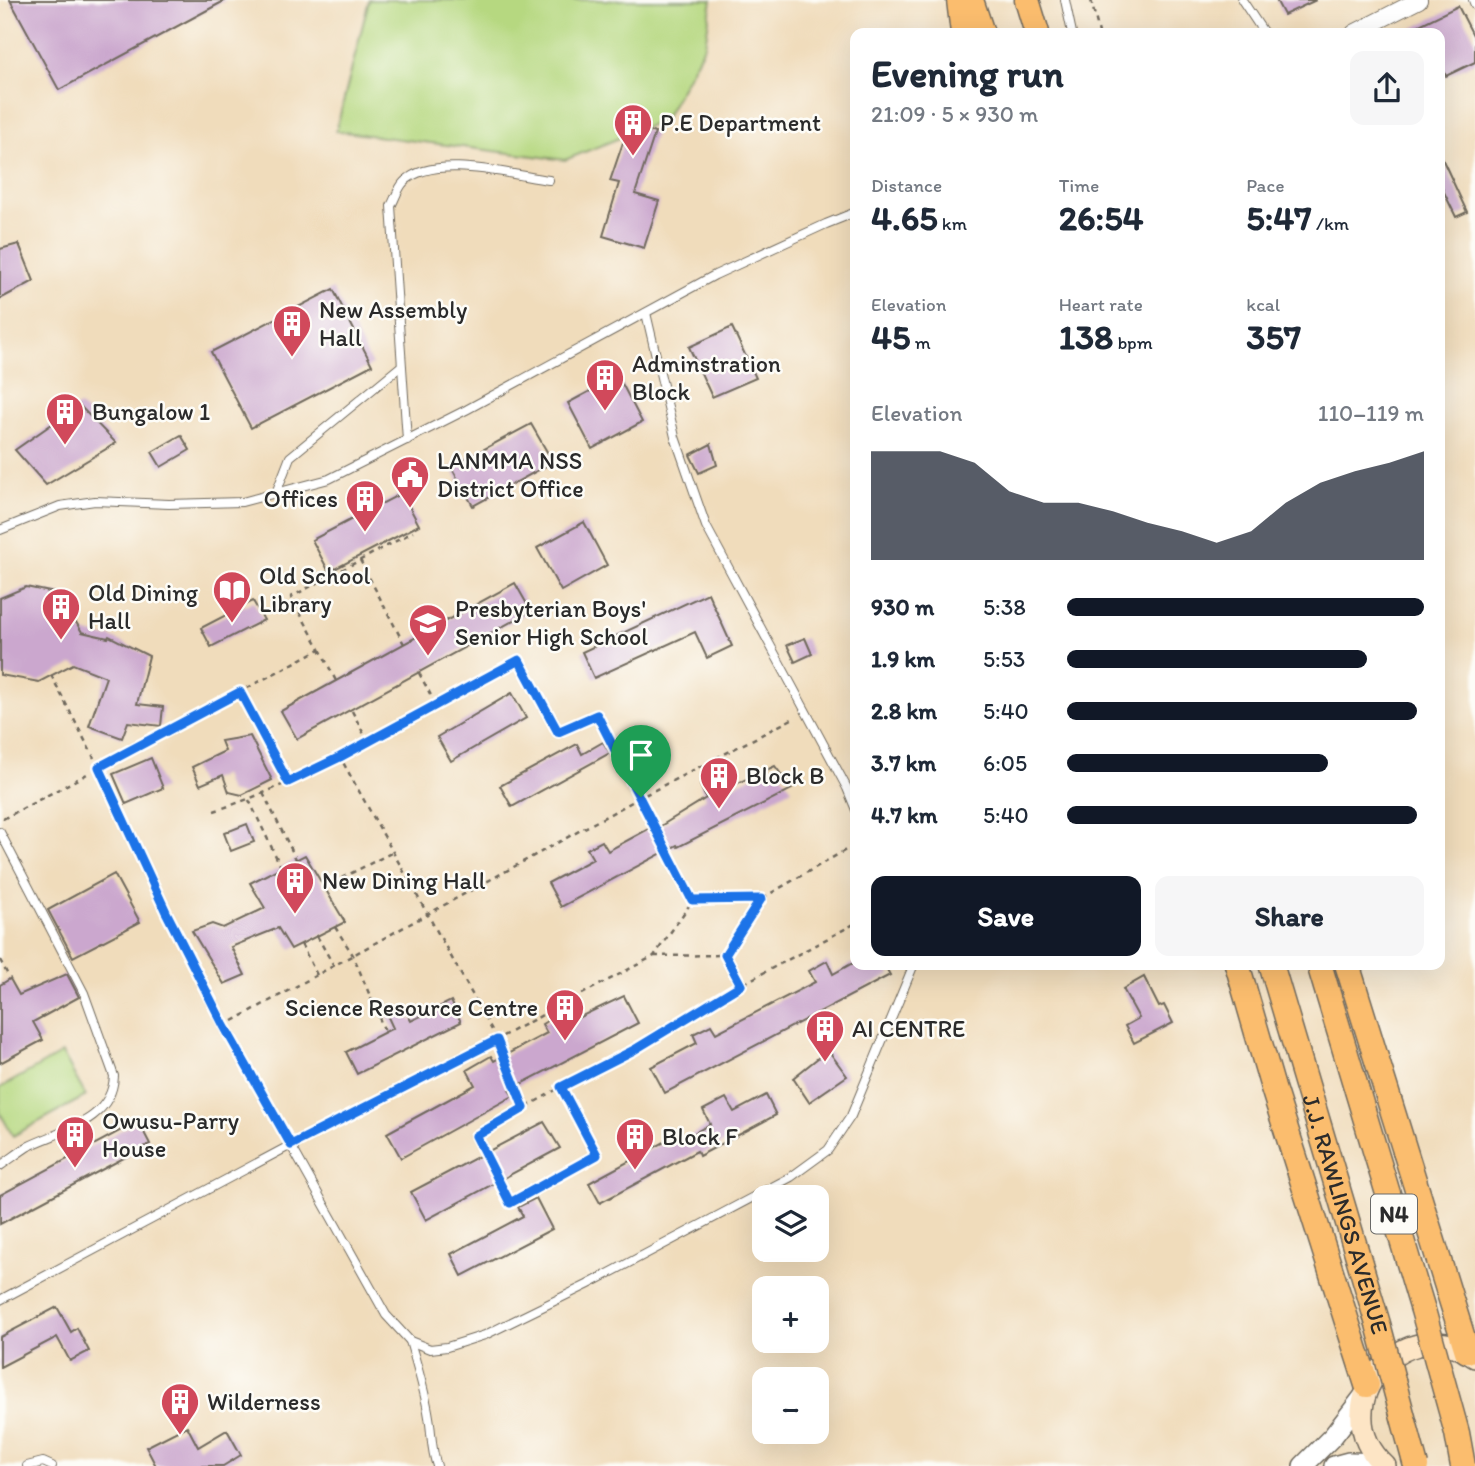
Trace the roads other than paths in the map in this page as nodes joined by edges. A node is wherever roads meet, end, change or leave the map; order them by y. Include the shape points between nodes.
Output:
1 (959, 0) edge
2 (971, 0) edge
3 (1027, 0) edge
4 (1065, 0) edge
5 (1242, 0) edge
6 (1419, 0) edge
7 (962, 28) edge
8 (980, 28) edge
9 (1035, 28) edge
10 (1071, 28) edge
11 (1261, 28) edge
12 (1364, 28) edge
13 (549, 180) dead end
14 (850, 214) edge
15 (646, 313) junction
16 (401, 366) junction
17 (407, 440) junction
18 (276, 493) junction
19 (0, 530) edge
20 (99, 767) road end
21 (850, 795) edge
22 (0, 832) edge
23 (912, 970) edge
24 (1239, 970) edge
25 (1273, 970) edge
26 (1321, 970) edge
27 (1349, 970) edge
28 (291, 1145) junction
29 (0, 1166) edge
30 (0, 1300) edge
31 (410, 1341) junction
32 (1471, 1354) edge
33 (1365, 1391) junction
34 (1383, 1464) edge
35 (27, 1466) edge
36 (52, 1466) edge
37 (437, 1466) edge
38 (1303, 1466) edge
39 (1334, 1466) edge
40 (1416, 1466) edge
41 (1463, 1466) edge

1 - 7 highway
2 - 8 highway
3 - 9 highway
4 - 10 lane
5 - 11 lane
6 - 12 street
13 - 16 lane via 452,166 424,170 404,182 391,206
14 - 15 lane via 715,275
15 - 17 lane
15 - 21 lane via 676,437 706,526
16 - 17 lane
16 - 18 lane via 290,457
17 - 18 lane via 329,480
18 - 19 lane via 242,502 83,503 61,506
20 - 28 lane via 166,912
22 - 29 lane via 84,993 114,1076 113,1091 92,1117 25,1148
23 - 31 lane via 851,1116 828,1150 800,1171 587,1286 485,1335 430,1349
24 - 33 highway
25 - 40 highway, J.J. RAWLINGS AVENUE / N4, bridge
26 - 41 highway, J.J. RAWLINGS AVENUE / N4, bridge via 1423,1310
27 - 32 highway
28 - 30 lane
28 - 31 lane via 386,1315
31 - 37 lane
32 - 33 main road via 1446,1344 1402,1351 1384,1364
33 - 34 main road via 1365,1431
33 - 38 street via 1334,1436
34 - 39 street
35 - 36 lane via 43,1462

